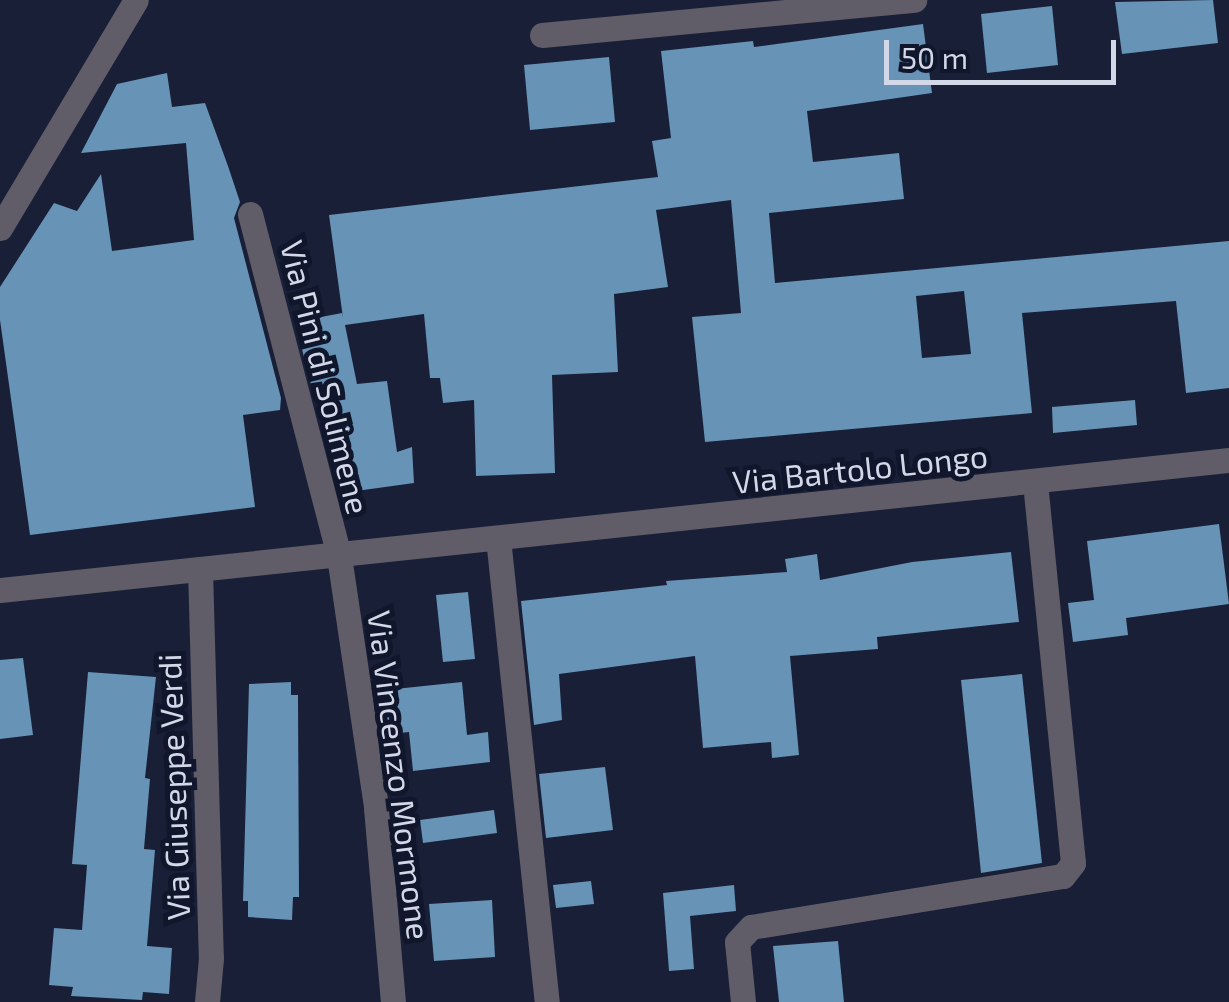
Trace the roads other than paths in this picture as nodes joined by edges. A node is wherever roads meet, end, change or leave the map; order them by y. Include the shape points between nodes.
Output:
1 (136, 0) edge
2 (914, 0) edge
3 (542, 35) dead end
4 (250, 214) dead end
5 (0, 228) edge
6 (1229, 460) edge
7 (1035, 483) junction
8 (498, 538) junction
9 (339, 556) junction
10 (200, 569) junction
11 (0, 590) edge
12 (207, 1002) edge
13 (393, 1002) edge
14 (547, 1002) edge
15 (743, 1002) edge

1 - 5 street
2 - 3 street
4 - 9 street, Via Pini di Solimene
6 - 7 street, Via Bartolo Longo
7 - 8 street, Via Bartolo Longo
7 - 15 street via 1073,863 1063,876 752,927 737,942
8 - 9 street, Via Bartolo Longo
8 - 14 street
9 - 10 street, Via Bartolo Longo
9 - 13 street, Via Vincenzo Mormone via 376,808
10 - 11 street, Via Bartolo Longo
10 - 12 street, Via Giuseppe Verdi

